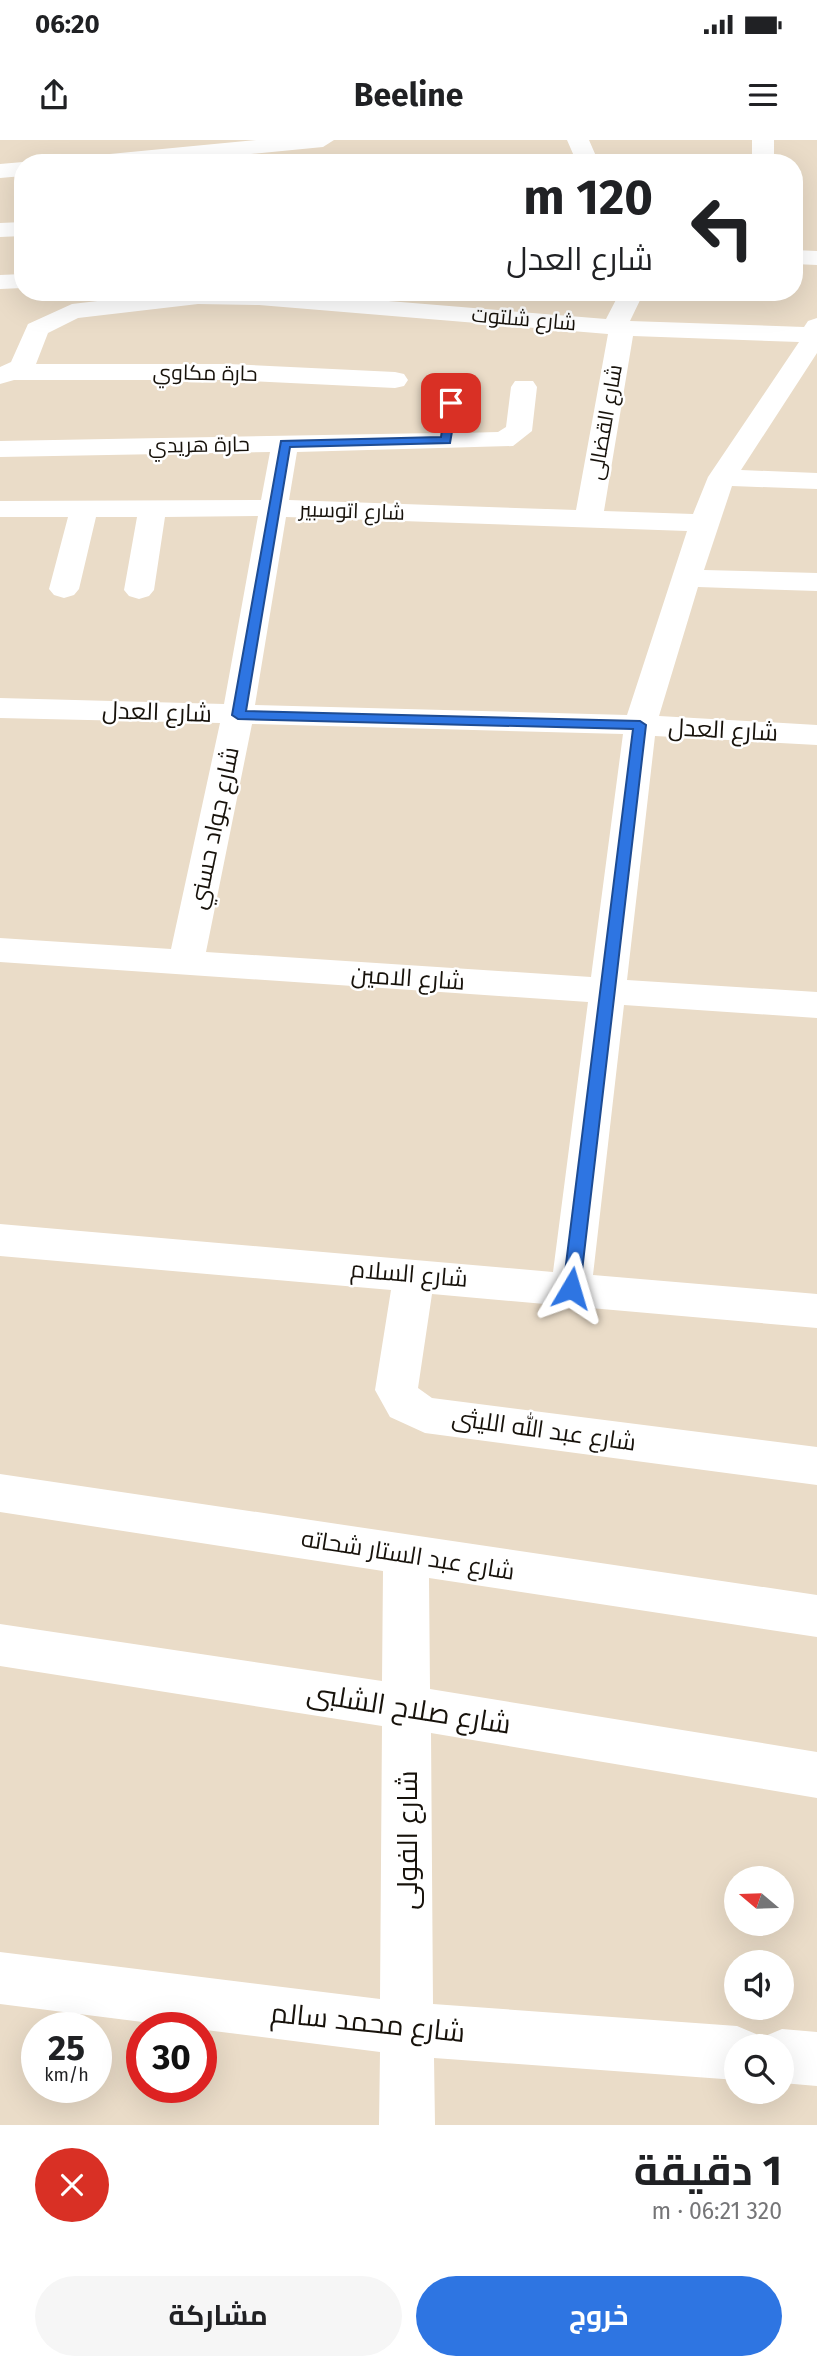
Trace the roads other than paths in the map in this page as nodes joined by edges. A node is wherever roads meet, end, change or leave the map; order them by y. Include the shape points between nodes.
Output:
1 (323, 140) edge
2 (285, 153) edge
3 (265, 154) edge
4 (70, 301) edge
5 (395, 301) edge
6 (628, 301) edge
7 (618, 327) junction
8 (817, 332) edge
9 (7, 374) edge
10 (395, 380) dead end
11 (454, 385) dead end
12 (524, 387) dead end
13 (446, 441) junction
14 (285, 444) junction
15 (0, 449) edge
16 (722, 477) junction
17 (817, 481) edge
18 (275, 508) junction
19 (0, 509) edge
20 (83, 509) junction
21 (152, 509) junction
22 (589, 517) junction
23 (704, 523) junction
24 (687, 578) junction
25 (817, 582) edge
26 (65, 589) dead end
27 (139, 590) dead end
28 (0, 708) edge
29 (238, 715) junction
30 (640, 725) junction
31 (817, 734) edge
32 (0, 950) edge
33 (186, 963) junction
34 (608, 991) junction
35 (817, 1005) edge
36 (0, 1240) edge
37 (414, 1275) junction
38 (571, 1288) junction
39 (817, 1311) edge
40 (817, 1466) edge
41 (0, 1493) edge
42 (406, 1555) junction
43 (817, 1616) edge
44 (0, 1645) edge
45 (406, 1707) junction
46 (817, 1775) edge
47 (0, 1978) edge
48 (407, 2029) junction
49 (724, 2052) edge
50 (794, 2057) edge
51 (817, 2059) edge
52 (407, 2125) edge

1 - 2 street
2 - 3 street
4 - 9 street, شارع شلتوت via 21,339 26,362
5 - 7 street, شارع شلتوت
6 - 7 street, شارع القضالى
7 - 8 street, شارع شلتوت
7 - 22 street, شارع القضالى
8 - 16 street
9 - 10 street, حارة مكاوي via 228,372
11 - 13 street
12 - 13 street, حارة هريدي via 519,431 514,437
13 - 14 street, حارة هريدي
14 - 15 street, حارة هريدي
14 - 18 street, شارع جواد حسني
16 - 17 street
16 - 23 street
18 - 21 street, شارع اتوسبير
18 - 22 street, شارع اتوسبير
18 - 29 street, شارع جواد حسني
19 - 20 street, شارع اتوسبير
20 - 21 street, شارع اتوسبير
20 - 26 street
21 - 27 street
22 - 23 street, شارع اتوسبير
23 - 24 street
24 - 25 street
24 - 30 street
28 - 29 street, شارع العدل
29 - 30 street, شارع العدل
29 - 33 street, شارع جواد حسني
30 - 31 street, شارع العدل
30 - 34 street
32 - 33 street, شارع الامين
33 - 34 street, شارع الامين
34 - 35 street, شارع الامين
34 - 38 street
36 - 37 street, شارع السلام
37 - 38 street, شارع السلام
37 - 40 street, شارع عبد الله الليثى via 396,1391 405,1404 425,1415
38 - 39 street, شارع السلام
41 - 42 street, شارع عبد الستار شحاته
42 - 43 street, شارع عبد الستار شحاته
42 - 45 street, شارع الفولى
44 - 45 street, شارع صلاح الشلبى
45 - 46 street, شارع صلاح الشلبى
45 - 48 street, شارع الفولى
47 - 48 street, شارع محمد سالم
48 - 49 street, شارع محمد سالم
48 - 52 street, شارع الفولى
50 - 51 street

